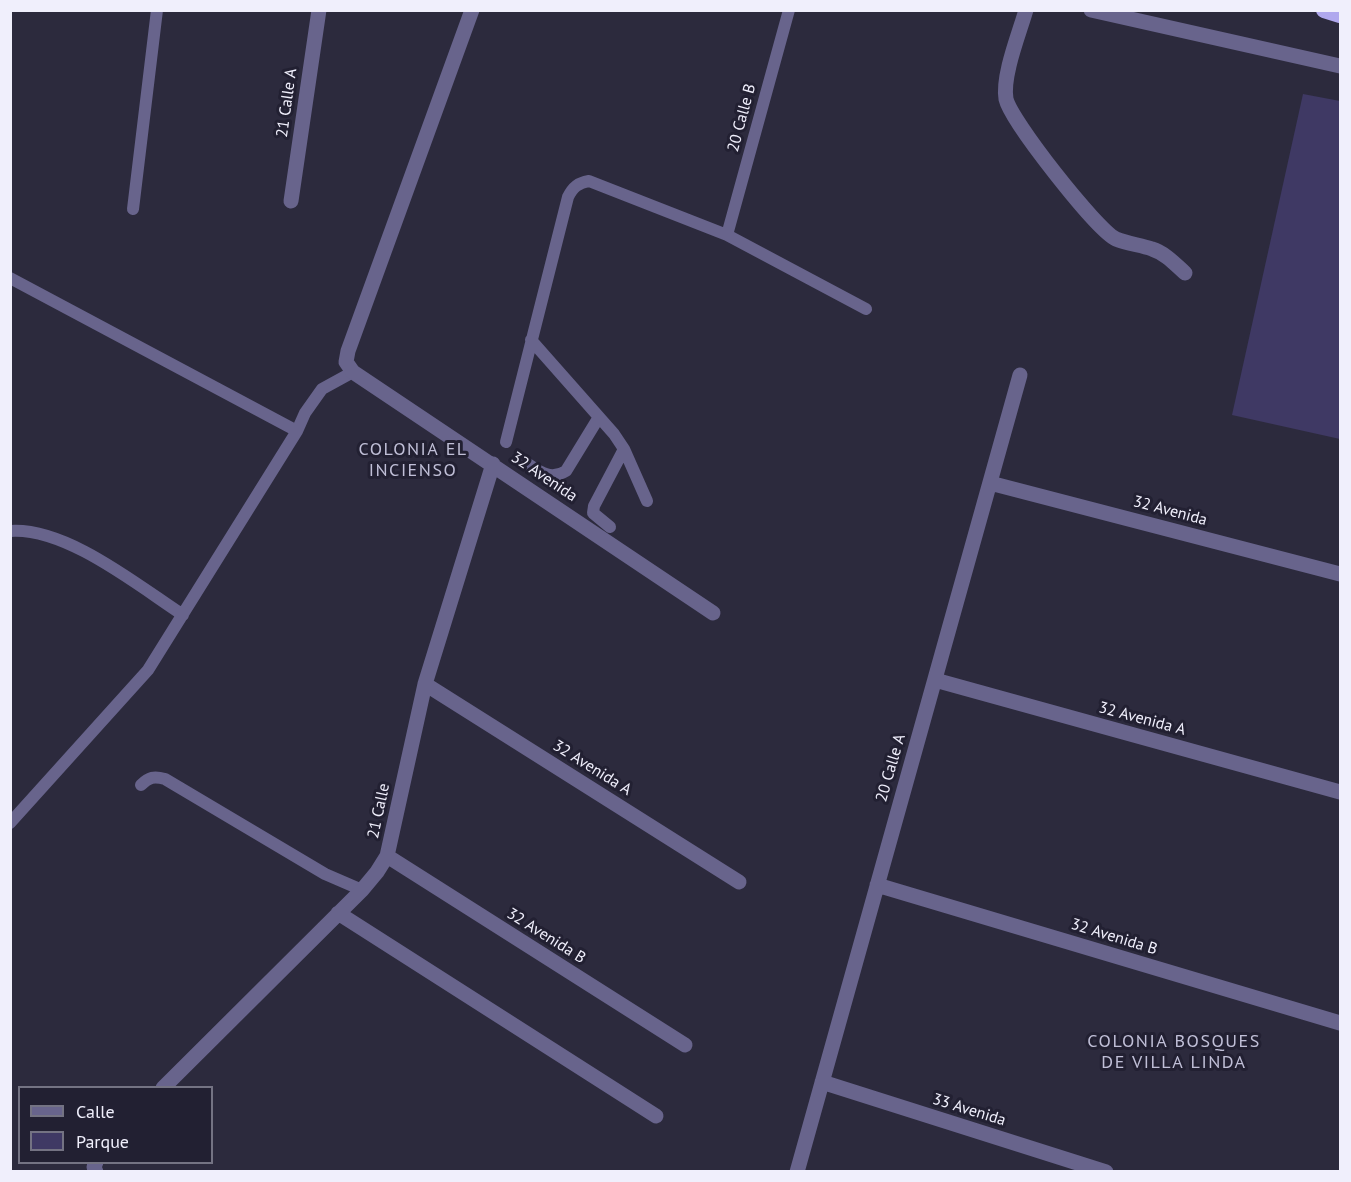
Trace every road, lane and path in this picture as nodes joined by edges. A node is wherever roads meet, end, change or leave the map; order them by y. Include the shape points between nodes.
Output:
1 (157, 10) edge
2 (319, 10) edge
3 (472, 10) edge
4 (789, 10) edge
5 (1026, 10) edge
6 (1091, 10) edge
7 (1323, 10) edge
8 (1341, 15) edge
9 (1341, 66) edge
10 (291, 201) dead end
11 (133, 209) dead end
12 (727, 235) junction
13 (1185, 273) dead end
14 (10, 278) edge
15 (866, 309) dead end
16 (531, 340) junction
17 (353, 372) junction
18 (1020, 375) dead end
19 (599, 417) junction
20 (297, 431) junction
21 (506, 442) dead end
22 (624, 449) junction
23 (520, 459) dead end
24 (493, 464) junction
25 (990, 483) junction
26 (647, 501) dead end
27 (610, 527) dead end
28 (10, 531) edge
29 (1341, 574) edge
30 (712, 613) dead end
31 (183, 615) junction
32 (934, 680) junction
33 (425, 684) junction
34 (141, 785) dead end
35 (1341, 792) edge
36 (10, 823) edge
37 (387, 856) junction
38 (738, 882) dead end
39 (877, 885) junction
40 (362, 890) junction
41 (338, 913) junction
42 (1341, 1023) edge
43 (685, 1046) dead end
44 (822, 1082) junction
45 (165, 1086) edge
46 (656, 1116) dead end
47 (797, 1172) edge
48 (1106, 1172) edge

1 - 11 lane
2 - 10 street, 21 Calle A
3 - 17 street via 348,351 346,362
4 - 12 lane, 20 Calle B
5 - 13 street via 1005,82 1006,101 1016,121 1088,214 1115,238 1163,254
6 - 9 street
7 - 8 highway
12 - 15 lane
12 - 16 lane via 589,181 581,182 568,197
14 - 20 lane
16 - 19 lane
16 - 21 lane
17 - 20 lane via 322,388
17 - 24 street, 32 Avenida
18 - 25 street, 20 Calle A
19 - 22 lane
19 - 23 lane via 566,471 558,476 551,477
20 - 31 lane
22 - 26 lane
22 - 27 lane via 594,506 593,513
24 - 30 street, 32 Avenida
24 - 33 street, 21 Calle
25 - 29 street, 32 Avenida
25 - 32 street, 20 Calle A
28 - 31 lane via 47,535 66,542
31 - 36 lane via 148,670
32 - 35 street, 32 Avenida A
32 - 39 street, 20 Calle A
33 - 37 street, 21 Calle
33 - 38 street, 32 Avenida A
34 - 40 lane via 156,776 165,779 325,874
37 - 40 street, 21 Calle
37 - 43 street, 32 Avenida B
39 - 42 street, 32 Avenida B
39 - 44 street, 20 Calle A
40 - 41 street, 21 Calle
41 - 45 street, 21 Calle
41 - 46 street
44 - 47 street, 20 Calle A
44 - 48 street, 33 Avenida

